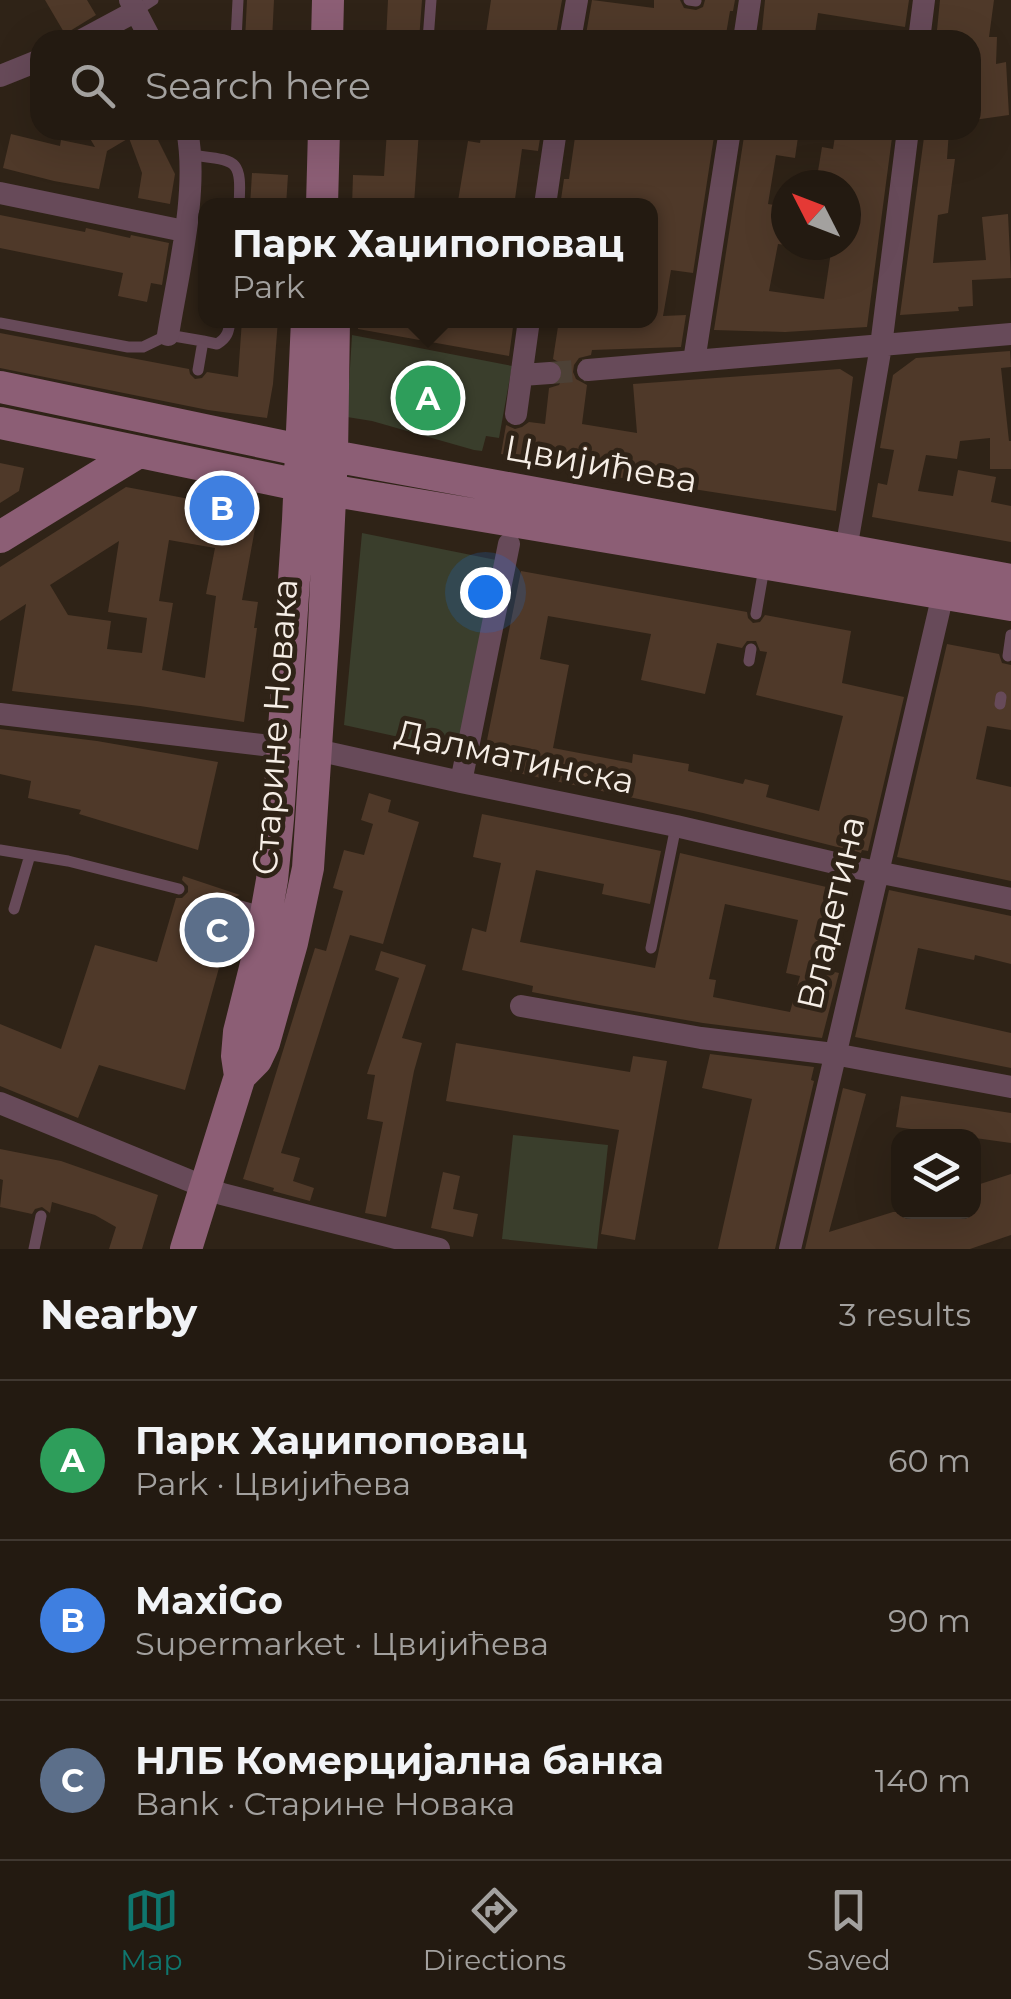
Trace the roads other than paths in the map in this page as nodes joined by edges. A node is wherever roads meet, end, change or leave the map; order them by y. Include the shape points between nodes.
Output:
1 (238, 0) edge
2 (328, 0) edge
3 (430, 0) edge
4 (576, 0) edge
5 (924, 0) edge
6 (140, 4) edge
7 (98, 30) edge
8 (148, 30) edge
9 (236, 30) edge
10 (327, 30) edge
11 (428, 30) edge
12 (572, 30) edge
13 (920, 30) edge
14 (30, 64) edge
15 (0, 76) edge
16 (189, 140) edge
17 (324, 140) edge
18 (555, 140) edge
19 (728, 140) edge
20 (907, 140) edge
21 (191, 154) junction
22 (0, 193) edge
23 (240, 198) edge
24 (322, 198) edge
25 (547, 198) edge
26 (184, 232) junction
27 (0, 323) edge
28 (228, 328) edge
29 (308, 328) edge
30 (333, 328) edge
31 (528, 328) edge
32 (1011, 334) edge
33 (168, 335) junction
34 (203, 341) junction
35 (880, 346) junction
36 (694, 361) junction
37 (198, 370) dead end
38 (588, 370) tunnel mouth
39 (550, 373) tunnel mouth
40 (522, 375) junction
41 (0, 387) edge
42 (516, 414) dead end
43 (0, 423) edge
44 (137, 453) junction
45 (316, 453) junction
46 (315, 487) junction
47 (0, 537) edge
48 (509, 544) dead end
49 (846, 550) junction
50 (764, 564) junction
51 (1011, 580) edge
52 (943, 594) junction
53 (1011, 605) edge
54 (756, 614) dead end
55 (1011, 635) edge
56 (1008, 656) dead end
57 (0, 714) edge
58 (283, 747) junction
59 (318, 751) junction
60 (461, 782) junction
61 (676, 826) junction
62 (0, 850) edge
63 (30, 855) junction
64 (877, 872) junction
65 (179, 889) dead end
66 (1011, 899) edge
67 (14, 909) dead end
68 (651, 948) dead end
69 (521, 1006) dead end
70 (834, 1054) junction
71 (240, 1076) junction
72 (1011, 1086) edge
73 (0, 1102) edge
74 (205, 1188) junction
75 (41, 1216) dead end
76 (34, 1249) edge
77 (186, 1249) edge
78 (439, 1249) edge
79 (790, 1249) edge

1 - 9 lane
2 - 10 main road
3 - 11 lane
4 - 12 street
5 - 13 street
6 - 7 street
6 - 8 street
14 - 15 street
16 - 21 street
17 - 24 main road
18 - 25 street
19 - 36 street
20 - 35 street
21 - 23 lane via 238,168
21 - 26 street
22 - 26 street
26 - 33 street
27 - 33 lane via 128,347
28 - 34 lane via 218,344
29 - 45 main road
30 - 45 main road
31 - 40 street
32 - 35 street
33 - 34 lane
34 - 37 lane
35 - 36 street
35 - 49 street
36 - 38 street
39 - 40 street
40 - 42 street
41 - 45 main road, Цвијићева via 189,419
43 - 44 main road, Цвијићева
44 - 46 main road, Цвијићева
44 - 47 main road
45 - 46 main road
45 - 49 main road, Цвијићева
46 - 50 main road, Цвијићева
46 - 58 main road, Старине Новака
46 - 59 main road, Старине Новака
48 - 60 street
49 - 51 main road, Цвијићева
50 - 52 main road, Цвијићева
50 - 54 lane
52 - 53 main road, Цвијићева
52 - 64 street, Владетина
55 - 56 lane
57 - 58 street, Далматинска
58 - 59 street, Далматинска
58 - 71 main road, Старине Новака via 274,864 251,909 260,948 239,1032
59 - 60 street, Далматинска
59 - 71 main road, Старине Новака via 308,868 292,943 264,1044
60 - 61 street, Далматинска
61 - 64 street, Далматинска
61 - 68 lane
62 - 63 lane
63 - 65 lane
63 - 67 lane
64 - 66 street, Далматинска
64 - 70 street, Владетина
69 - 70 street
70 - 72 street
70 - 79 street, Владетина
71 - 74 main road, Старине Новака
73 - 74 street
74 - 77 main road, Старине Новака
74 - 78 street
75 - 76 lane

